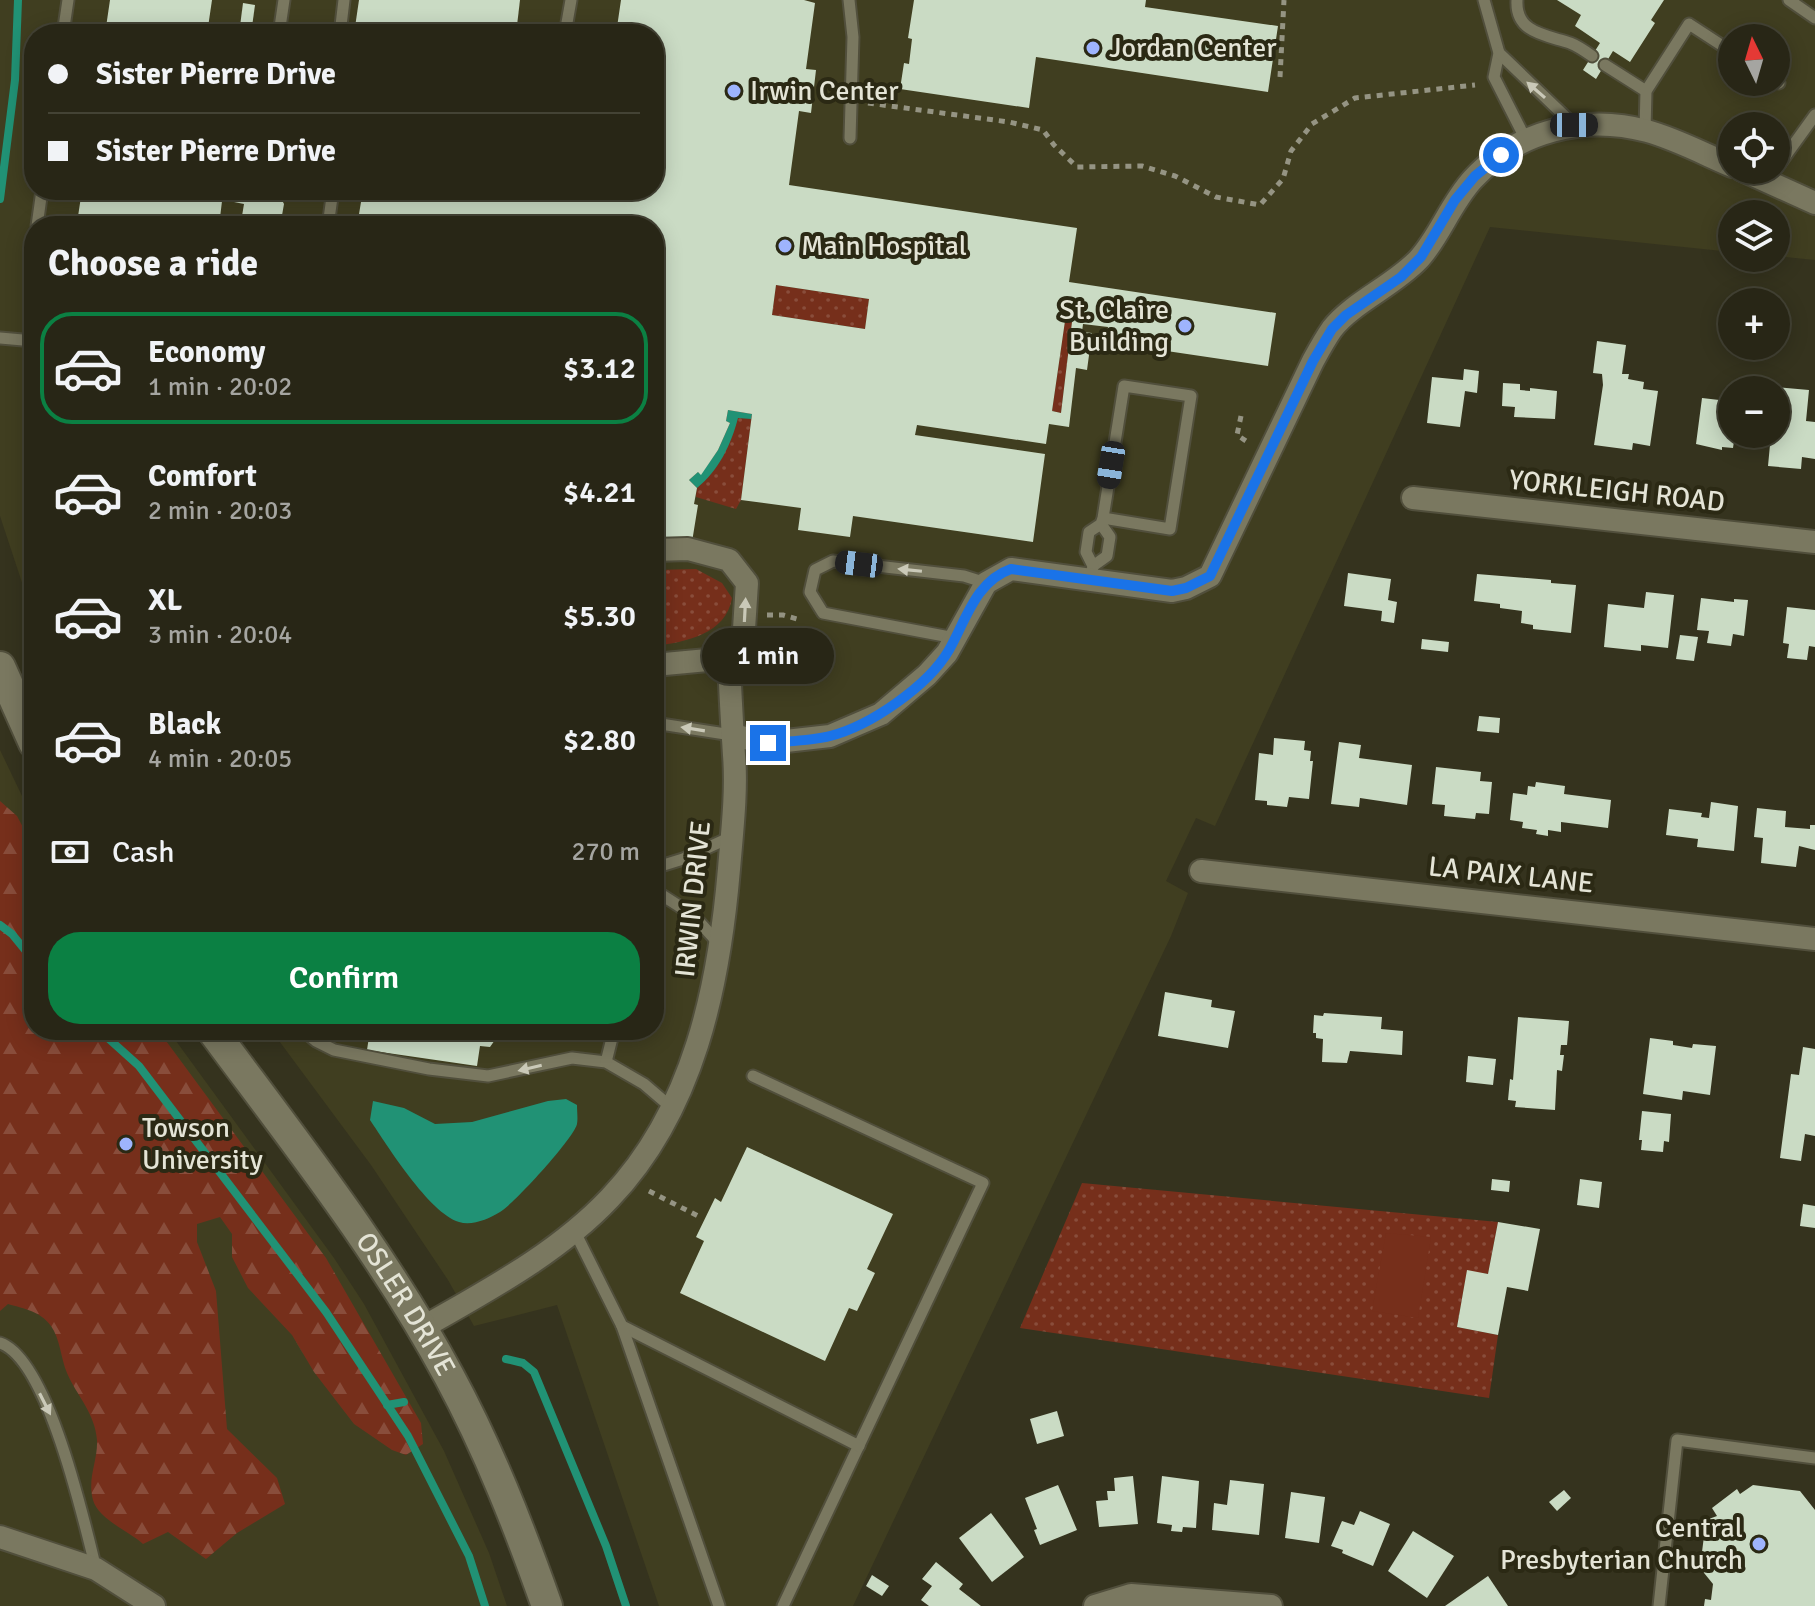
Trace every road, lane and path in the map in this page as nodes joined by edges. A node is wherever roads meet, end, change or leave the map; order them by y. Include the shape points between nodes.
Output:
1 (68, 0) edge
2 (284, 0) edge
3 (344, 0) edge
4 (571, 0) edge
5 (849, 0) edge
6 (1284, 0) edge
7 (1484, 0) edge
8 (1517, 0) edge
9 (1789, 0) edge
10 (1815, 18) edge
11 (64, 24) edge
12 (280, 24) edge
13 (341, 24) edge
14 (567, 24) edge
15 (1718, 43) edge
16 (1499, 53) junction
17 (1592, 56) dead end
18 (1605, 65) dead end
19 (1280, 77) dead end
20 (1475, 85) dead end
21 (1646, 91) junction
22 (851, 101) junction
23 (1815, 115) edge
24 (1574, 125) junction
25 (1645, 130) junction
26 (850, 138) dead end
27 (1526, 140) junction
28 (1790, 150) edge
29 (1718, 160) edge
30 (1788, 184) edge
31 (1815, 203) edge
32 (0, 338) edge
33 (24, 340) edge
34 (1241, 416) dead end
35 (1253, 445) dead end
36 (1413, 498) dead end
37 (1102, 521) junction
38 (1815, 542) edge
39 (664, 550) edge
40 (1092, 573) junction
41 (986, 583) junction
42 (766, 615) dead end
43 (797, 619) dead end
44 (955, 638) junction
45 (729, 658) junction
46 (664, 664) edge
47 (0, 667) edge
48 (24, 721) edge
49 (664, 725) edge
50 (732, 735) junction
51 (732, 837) junction
52 (664, 865) edge
53 (1201, 871) dead end
54 (664, 896) edge
55 (1815, 939) edge
56 (721, 946) junction
57 (219, 1040) edge
58 (315, 1040) edge
59 (612, 1040) edge
60 (606, 1062) junction
61 (753, 1076) dead end
62 (672, 1108) junction
63 (649, 1191) dead end
64 (698, 1216) dead end
65 (574, 1230) junction
66 (622, 1326) junction
67 (422, 1328) junction
68 (0, 1343) edge
69 (859, 1446) junction
70 (1815, 1458) edge
71 (0, 1537) edge
72 (96, 1569) junction
73 (154, 1606) edge
74 (547, 1606) edge
75 (719, 1606) edge
76 (783, 1606) edge
77 (1095, 1606) edge
78 (1271, 1606) edge
79 (1659, 1606) edge

1 - 11 lane
2 - 12 lane
3 - 13 lane
4 - 14 lane
5 - 22 lane
6 - 19 path
7 - 16 lane
8 - 17 lane via 1521,23
9 - 10 lane
15 - 21 lane via 1689,24
24 -> 16 lane
16 - 27 lane via 1494,77
18 - 21 lane
20 - 22 path via 1355,98 1312,124 1291,151 1283,179 1260,205 1216,197 1142,166 1077,167 1043,130
21 - 25 lane
22 - 26 lane
23 - 28 lane
24 - 25 street
24 - 27 street
25 - 29 street
27 - 40 street via 1475,176 1421,257 1401,277 1332,329 1210,576 1172,591
30 - 31 street
32 - 33 lane
34 - 35 path via 1237,435
36 - 38 street, YORKLEIGH ROAD
37 - 37 lane via 1170,529 1191,396 1124,386
37 - 40 lane via 1089,532 1086,552
37 - 40 lane via 1110,537 1107,556
45 -> 39 street via 744,629 747,583 729,560 688,549
40 - 41 street via 1011,569
41 - 44 street
41 -> 44 lane via 833,561 815,570 810,592 823,613
42 - 43 path
44 - 50 street via 927,675 868,720 830,736 768,743
45 - 46 street
45 - 50 street, IRWIN DRIVE
47 - 48 street
50 -> 49 lane
50 - 51 street, IRWIN DRIVE
51 - 52 lane
51 - 56 street, IRWIN DRIVE
53 - 55 street, LA PAIX LANE
54 - 56 lane via 693,915
56 - 62 street, IRWIN DRIVE via 703,1027
57 - 67 street, OSLER DRIVE via 336,1198
60 -> 58 lane via 572,1058 488,1076 334,1050
59 - 60 lane
60 - 62 lane
61 - 69 lane via 983,1183
62 - 65 street, IRWIN DRIVE via 630,1177
63 - 64 path
65 - 66 lane
65 - 67 street, IRWIN DRIVE via 525,1268
66 - 69 lane
66 - 75 lane
67 - 74 street, OSLER DRIVE via 495,1470
68 -> 72 lane via 26,1366 53,1419
69 - 76 lane
70 - 79 lane via 1677,1440
71 - 72 street
72 - 73 street
77 - 78 street via 1131,1595

